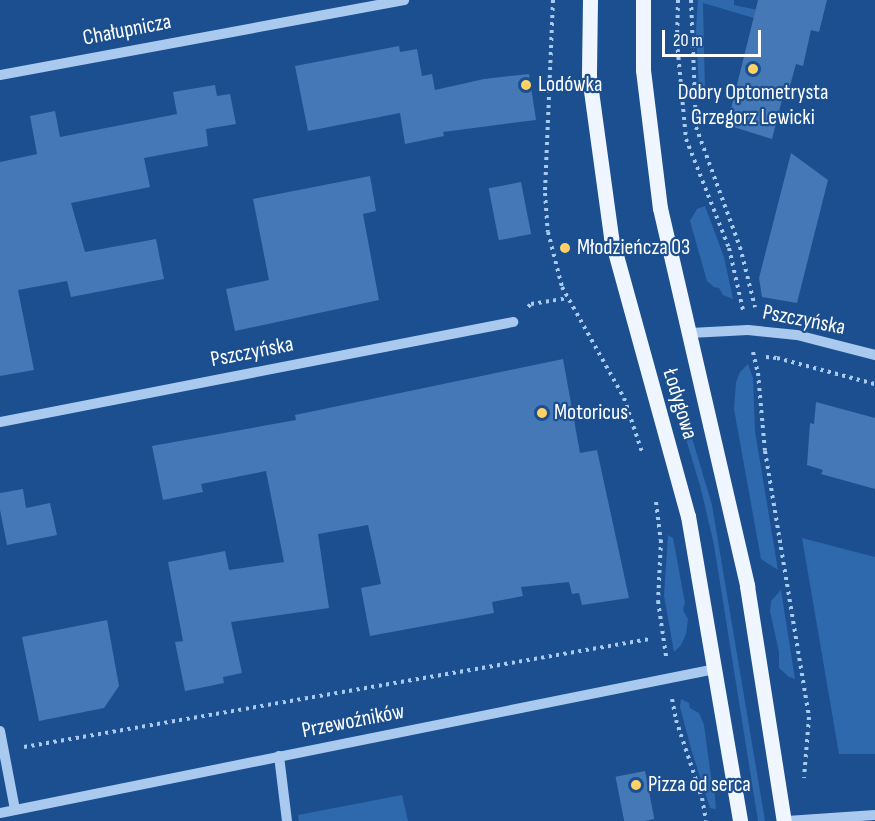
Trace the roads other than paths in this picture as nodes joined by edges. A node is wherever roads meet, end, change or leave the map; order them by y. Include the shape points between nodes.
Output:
1 (404, 0) edge
2 (590, 0) edge
3 (643, 0) edge
4 (0, 75) edge
5 (513, 322) road end
6 (690, 333) junction
7 (875, 356) edge
8 (0, 422) edge
9 (715, 669) junction
10 (0, 731) edge
11 (279, 756) junction
12 (15, 810) junction
13 (0, 813) edge
14 (875, 815) edge
15 (287, 821) edge
16 (740, 821) edge
17 (785, 821) edge

1 - 4 street, Chałupnicza
2 - 9 main road, Łodygowa via 589,76 611,237 688,516
3 - 6 main road, Łodygowa via 643,70 654,169
5 - 8 street, Pszczyńska
6 - 7 street, Pszczyńska via 748,330 797,335
6 - 17 main road, Łodygowa via 747,586
9 - 11 street, Przewoźników
9 - 16 main road, Łodygowa
10 - 12 street
11 - 12 street, Przewoźników
11 - 15 street
12 - 13 street, Przewoźników
14 - 17 street

